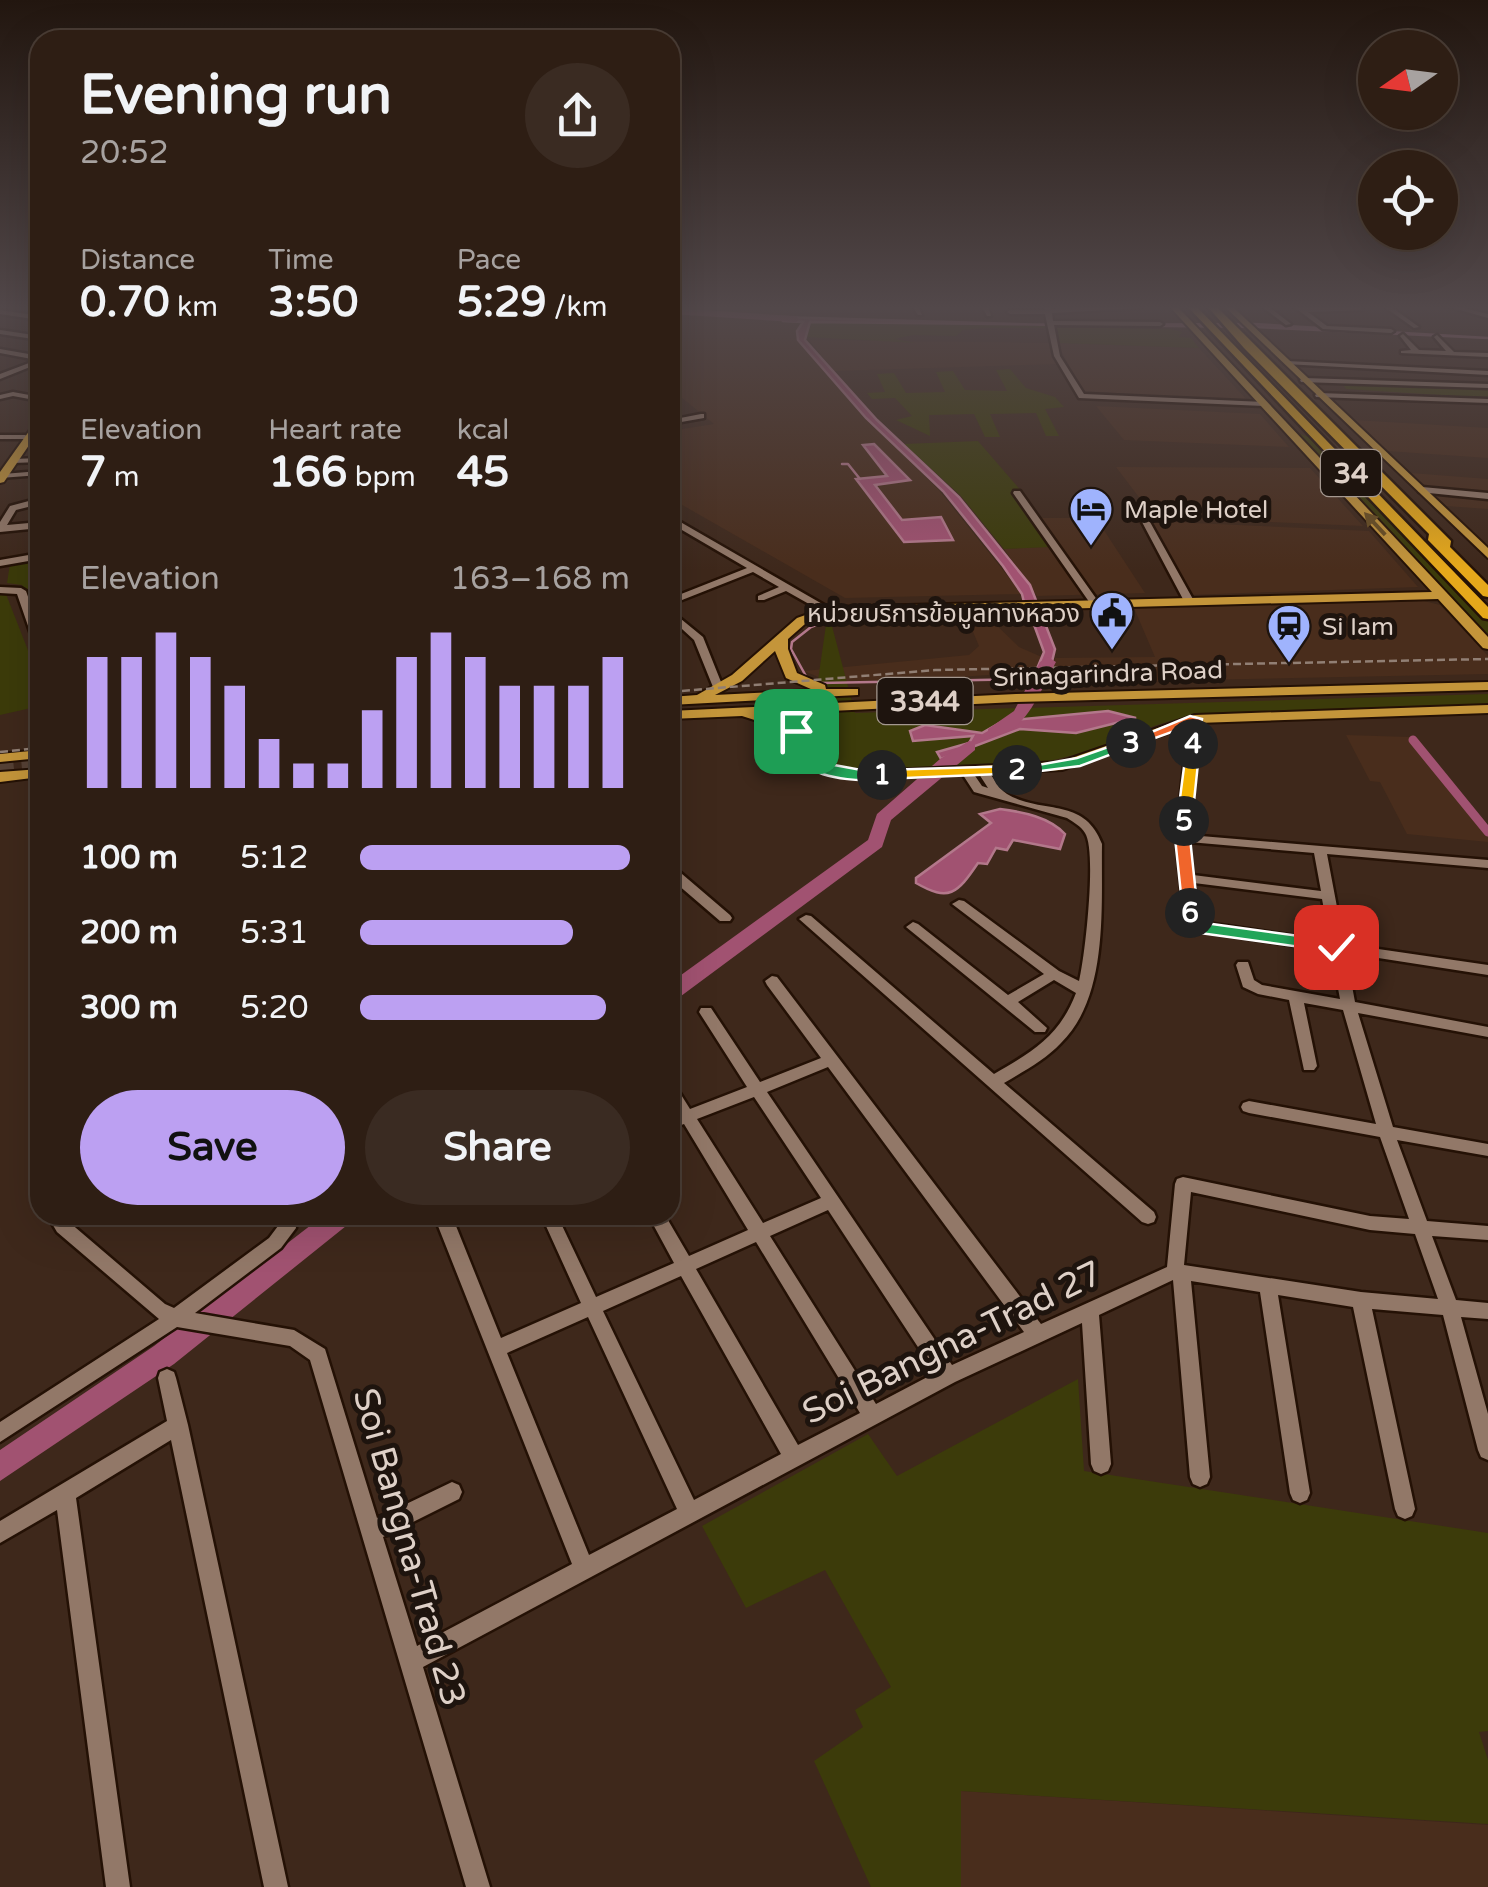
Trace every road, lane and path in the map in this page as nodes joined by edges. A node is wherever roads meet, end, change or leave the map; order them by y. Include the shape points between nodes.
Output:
1 (1081, 394) edge
2 (1255, 394) edge
3 (1276, 394) edge
4 (1280, 394) edge
5 (1295, 394) edge
6 (1302, 394) edge
7 (1319, 394) edge
8 (1322, 397) junction
9 (1488, 401) edge
10 (1264, 404) junction
11 (701, 416) dead end
12 (1276, 417) junction
13 (680, 420) edge
14 (1332, 428) junction
15 (30, 429) edge
16 (30, 434) edge
17 (0, 437) edge
18 (1320, 440) junction
19 (30, 463) edge
20 (5, 469) edge
21 (30, 472) edge
22 (1017, 493) dead end
23 (1427, 494) junction
24 (1488, 500) edge
25 (30, 504) edge
26 (1146, 522) dead end
27 (30, 525) edge
28 (680, 525) edge
29 (1, 527) edge
30 (1488, 554) edge
31 (30, 558) edge
32 (0, 564) edge
33 (754, 568) junction
34 (786, 587) junction
35 (1488, 587) edge
36 (0, 590) edge
37 (1442, 595) junction
38 (680, 598) edge
39 (762, 598) dead end
40 (1189, 601) junction
41 (1095, 604) junction
42 (1488, 606) edge
43 (828, 612) junction
44 (1488, 615) edge
45 (30, 619) edge
46 (680, 623) edge
47 (782, 636) junction
48 (1488, 645) edge
49 (1488, 678) edge
50 (1357, 685) junction
51 (1488, 686) edge
52 (718, 688) junction
53 (695, 699) junction
54 (839, 699) junction
55 (680, 701) edge
56 (1488, 709) edge
57 (722, 712) junction
58 (680, 714) edge
59 (1195, 719) junction
60 (796, 746) junction
61 (30, 755) edge
62 (0, 758) edge
63 (975, 772) junction
64 (30, 774) edge
65 (0, 777) edge
66 (1182, 838) junction
67 (1320, 850) junction
68 (1488, 864) edge
69 (1185, 878) junction
70 (680, 880) edge
71 (1328, 896) junction
72 (959, 904) dead end
73 (725, 918) dead end
74 (806, 918) dead end
75 (913, 927) dead end
76 (1336, 947) junction
77 (1243, 964) dead end
78 (1488, 970) edge
79 (1054, 974) junction
80 (772, 981) dead end
81 (1083, 990) junction
82 (1296, 996) junction
83 (1007, 1002) junction
84 (1348, 1004) junction
85 (706, 1012) dead end
86 (1040, 1028) dead end
87 (1488, 1032) edge
88 (832, 1060) junction
89 (1308, 1066) dead end
90 (994, 1082) junction
91 (756, 1089) junction
92 (1249, 1107) dead end
93 (680, 1118) edge
94 (680, 1122) edge
95 (1387, 1134) junction
96 (1488, 1150) edge
97 (831, 1201) junction
98 (1148, 1217) dead end
99 (62, 1225) edge
100 (285, 1225) edge
101 (447, 1225) edge
102 (554, 1225) edge
103 (661, 1225) edge
104 (1424, 1229) junction
105 (759, 1233) junction
106 (1488, 1233) edge
107 (684, 1266) junction
108 (1178, 1272) junction
109 (1268, 1287) junction
110 (1362, 1300) junction
111 (592, 1306) junction
112 (1450, 1308) junction
113 (1090, 1309) junction
114 (1488, 1311) edge
115 (182, 1320) junction
116 (1037, 1334) junction
117 (496, 1350) junction
118 (948, 1376) junction
119 (167, 1378) dead end
120 (873, 1416) junction
121 (178, 1425) junction
122 (0, 1432) edge
123 (1488, 1450) edge
124 (794, 1458) junction
125 (1100, 1464) dead end
126 (1200, 1478) dead end
127 (65, 1492) junction
128 (452, 1492) dead end
129 (1300, 1493) dead end
130 (1405, 1509) dead end
131 (689, 1513) junction
132 (0, 1532) edge
133 (370, 1532) junction
134 (584, 1570) junction
135 (409, 1662) junction
136 (118, 1887) edge
137 (276, 1887) edge
138 (478, 1887) edge

1 - 10 street
2 - 10 main road, 34
3 - 18 highway, 34
4 - 42 highway
5 - 35 highway
6 - 14 highway, 34
7 - 8 main road, 34
8 - 9 street
8 - 14 highway
8 - 23 main road, 34
10 - 12 main road, 34
11 - 13 street
12 - 18 highway
37 -> 12 main road, 34
14 - 35 highway, 34
15 - 17 street
16 - 20 main road
18 - 44 highway, 34
19 - 20 street
20 - 21 street
22 - 41 street
23 - 24 street
23 - 30 main road, 34
25 - 29 street via 16,506
26 - 40 street
27 - 29 street
28 - 33 street
31 - 32 street
33 - 34 street
33 - 38 street
34 - 39 street
34 - 43 street
36 - 45 street via 19,590
37 - 40 main road
37 - 48 main road, 34
40 - 41 main road
41 - 43 main road
43 - 47 main road
46 - 52 street via 699,639
47 - 52 main road
47 - 54 main road via 790,675
49 - 50 main road, Srinagarindra Road / 3344
50 - 51 main road, Srinagarindra Road / 3344
50 - 54 main road, Srinagarindra Road / 3344
52 - 53 main road
53 - 54 main road, Srinagarindra Road / 3344
53 - 55 main road, Srinagarindra Road / 3344
54 - 57 main road, Srinagarindra Road / 3344
54 - 60 main road via 802,722
56 - 59 main road
57 - 58 main road, Srinagarindra Road / 3344
57 - 60 main road via 768,718
59 - 63 main road via 1080,762
59 - 66 street
60 - 63 main road via 813,765 836,772
61 - 62 main road
63 - 81 street via 1000,794 1081,819 1094,832 1094,914
64 - 65 main road
66 - 67 street
66 - 69 street
67 - 68 street
67 - 71 street
69 - 71 street
69 - 76 street via 1196,926
70 - 73 street
71 - 76 street
72 - 79 street
74 - 90 street
75 - 83 street
76 - 78 street
76 - 84 street
77 - 82 street via 1252,987
79 - 81 street
79 - 83 street
80 - 88 street
81 - 90 street via 1056,1040
82 - 84 street
82 - 89 street
83 - 86 street
84 - 87 street
84 - 95 street
85 - 91 street
88 - 91 street
88 - 116 street
90 - 98 street
91 - 93 street
91 - 97 street
92 - 95 street
94 - 105 street
95 - 96 street
95 - 104 street
97 - 105 street
97 - 118 street
99 - 115 street via 160,1310
100 - 115 street via 275,1243
101 - 117 street
102 - 111 street
103 - 107 street
104 - 106 street
104 - 108 street via 1186,1183 1180,1186
104 - 112 street
105 - 107 street
105 - 120 street
107 - 111 street
107 - 124 street
108 - 109 street
108 - 113 street, Soi Bangna-Trad 27
108 - 126 street
109 - 110 street
109 - 129 street
110 - 112 street
110 - 130 street
111 - 117 street
111 - 131 street
112 - 114 street
112 - 123 street
113 - 116 street, Soi Bangna-Trad 27
113 - 125 street
115 - 122 street
115 - 133 street, Soi Bangna-Trad 23 via 294,1338 318,1355
116 - 118 street, Soi Bangna-Trad 27
117 - 134 street
118 - 120 street, Soi Bangna-Trad 27
119 - 121 street
120 - 124 street, Soi Bangna-Trad 27
121 - 127 street
121 - 137 street
124 - 131 street, Soi Bangna-Trad 27
127 - 132 street
127 - 136 street
128 - 133 street
131 - 134 street, Soi Bangna-Trad 27
133 - 135 street, Soi Bangna-Trad 23
134 - 135 street, Soi Bangna-Trad 27
135 - 138 street, Soi Bangna-Trad 23

